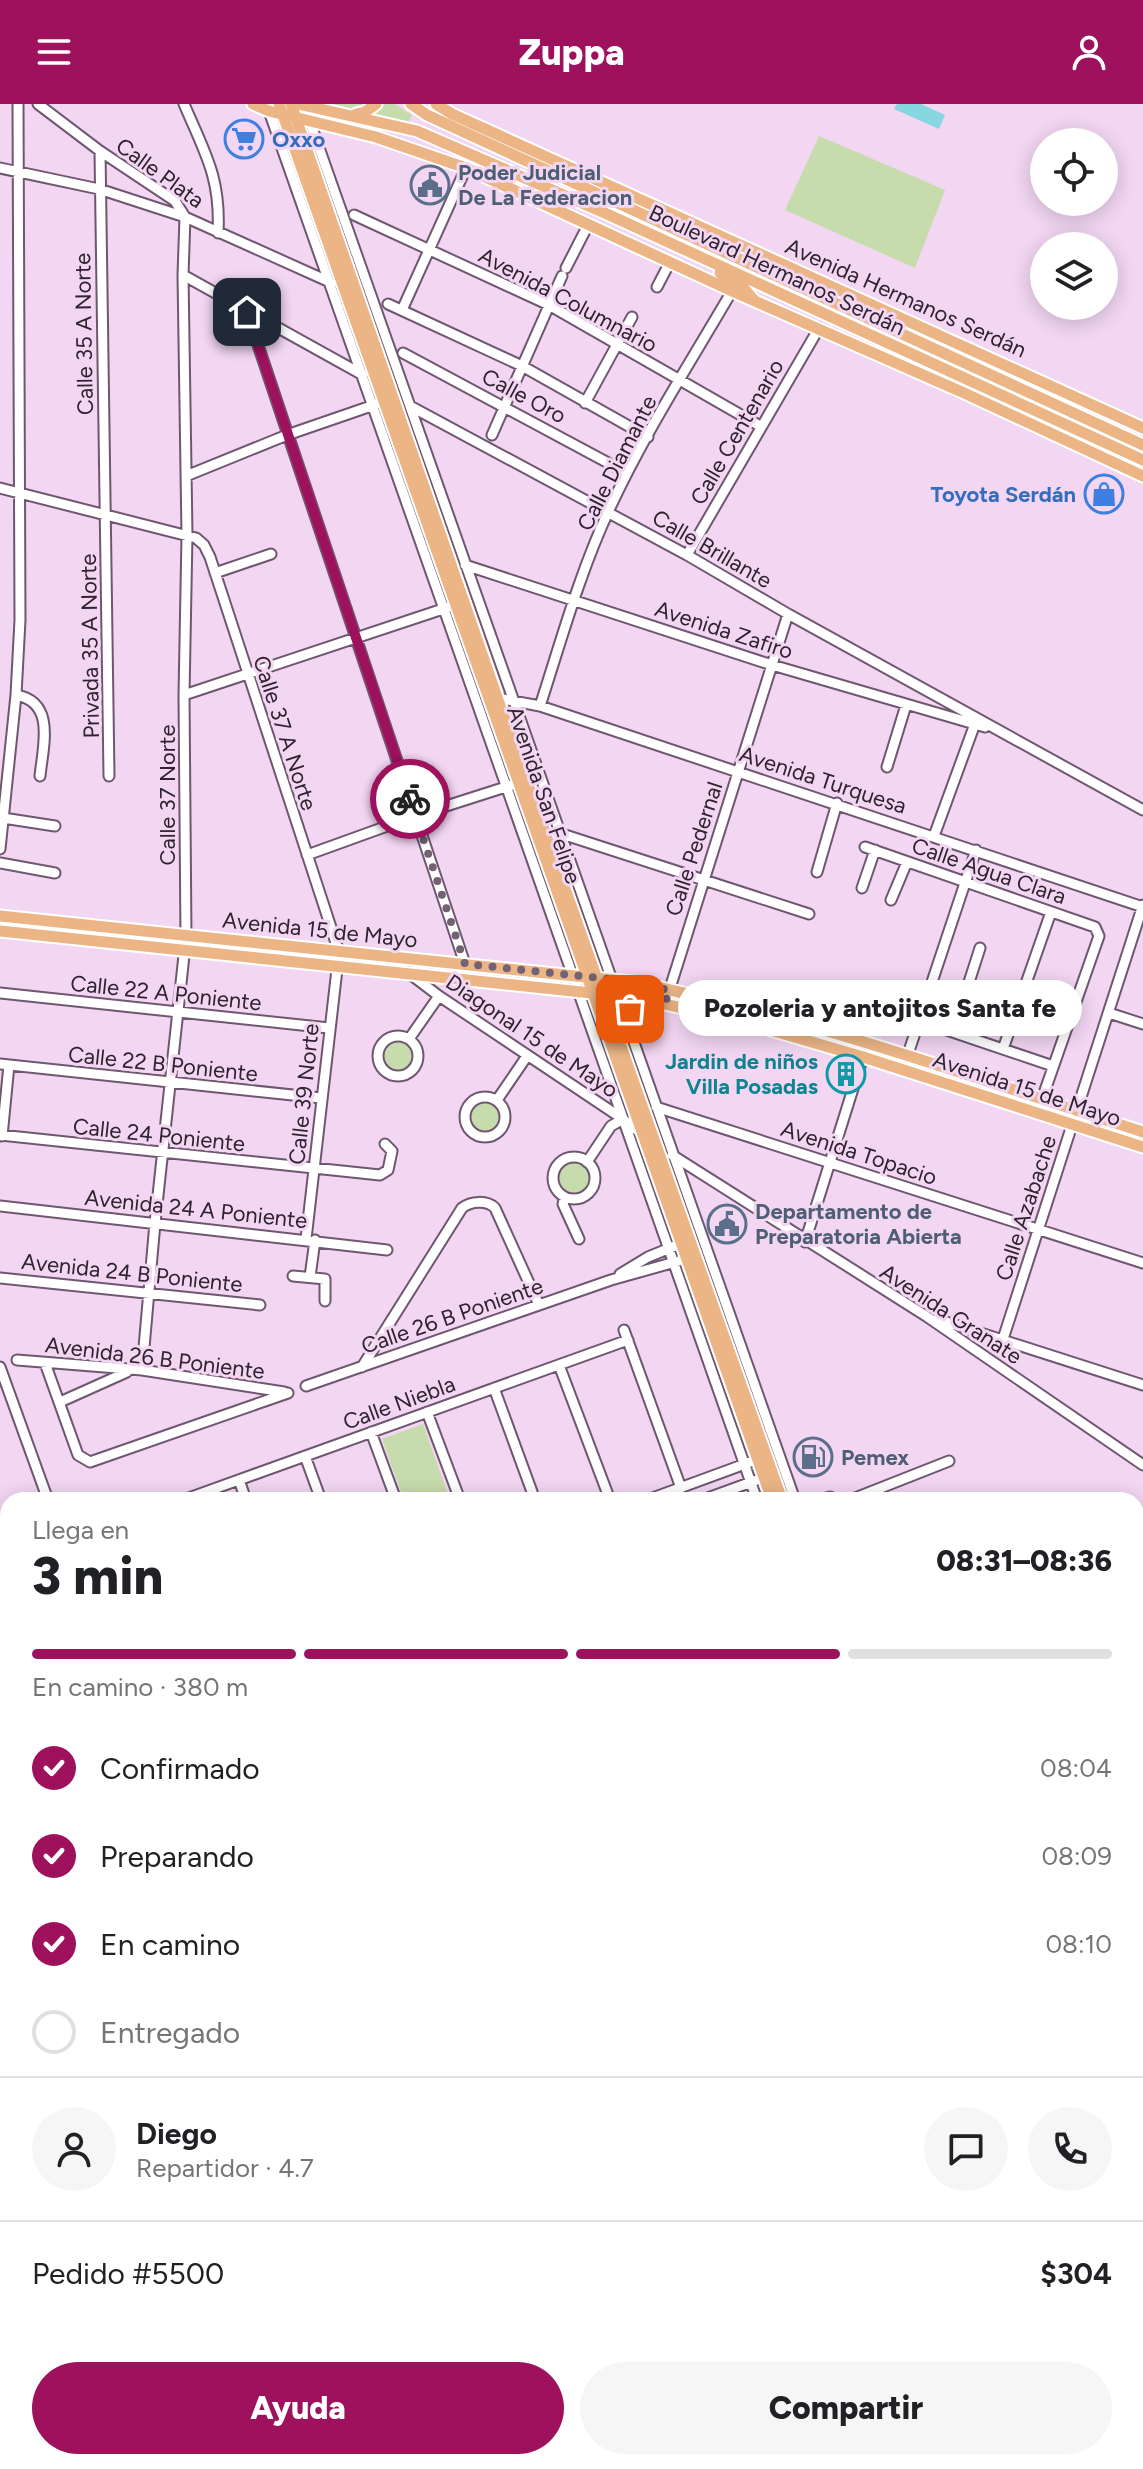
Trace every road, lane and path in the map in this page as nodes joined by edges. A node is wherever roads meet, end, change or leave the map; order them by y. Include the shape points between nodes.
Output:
1 (18, 104) edge
2 (38, 104) edge
3 (184, 104) edge
4 (253, 104) edge
5 (376, 104) edge
6 (411, 104) edge
7 (436, 104) edge
8 (301, 105) edge
9 (283, 110) edge
10 (351, 114) junction
11 (309, 119) junction
12 (100, 151) junction
13 (0, 168) edge
14 (466, 168) junction
15 (19, 172) junction
16 (99, 189) junction
17 (354, 215) dead end
18 (185, 217) junction
19 (588, 225) junction
20 (218, 233) junction
21 (650, 234) junction
22 (429, 249) junction
23 (665, 260) junction
24 (713, 263) junction
25 (183, 275) junction
26 (331, 283) junction
27 (657, 287) dead end
28 (344, 289) junction
29 (732, 291) junction
30 (357, 295) junction
31 (754, 301) junction
32 (388, 304) dead end
33 (549, 305) junction
34 (402, 310) junction
35 (247, 312) junction
36 (820, 312) junction
37 (632, 317) dead end
38 (819, 328) junction
39 (617, 345) junction
40 (867, 350) junction
41 (403, 353) dead end
42 (522, 366) junction
43 (363, 375) junction
44 (680, 380) junction
45 (1007, 382) junction
46 (1054, 387) junction
47 (989, 390) junction
48 (962, 392) junction
49 (384, 402) junction
50 (585, 403) junction
51 (504, 405) junction
52 (410, 406) junction
53 (760, 426) junction
54 (1143, 428) edge
55 (287, 435) junction
56 (492, 435) dead end
57 (648, 437) junction
58 (1143, 445) edge
59 (1143, 460) edge
60 (627, 473) junction
61 (186, 476) junction
62 (1143, 476) edge
63 (0, 488) edge
64 (21, 495) junction
65 (608, 512) junction
66 (106, 516) junction
67 (187, 535) junction
68 (271, 554) dead end
69 (687, 555) junction
70 (465, 565) junction
71 (215, 573) junction
72 (574, 600) junction
73 (455, 605) junction
74 (788, 614) junction
75 (355, 638) junction
76 (772, 665) junction
77 (246, 673) junction
78 (16, 695) junction
79 (184, 695) junction
80 (493, 697) junction
81 (513, 699) junction
82 (906, 705) junction
83 (540, 706) junction
84 (976, 721) junction
85 (887, 767) dead end
86 (738, 771) junction
87 (40, 776) dead end
88 (109, 776) dead end
89 (518, 783) junction
90 (837, 803) junction
91 (1143, 810) edge
92 (415, 816) junction
93 (3, 818) junction
94 (55, 826) dead end
95 (559, 833) junction
96 (934, 836) junction
97 (0, 849) edge
98 (976, 850) junction
99 (307, 855) junction
100 (907, 862) junction
101 (0, 863) edge
102 (817, 872) dead end
103 (55, 873) dead end
104 (704, 879) junction
105 (965, 882) junction
106 (862, 888) dead end
107 (891, 900) dead end
108 (1143, 906) edge
109 (1051, 912) junction
110 (809, 914) dead end
111 (0, 916) edge
112 (0, 931) edge
113 (186, 937) junction
114 (980, 948) dead end
115 (185, 950) junction
116 (339, 952) junction
117 (389, 958) junction
118 (465, 964) junction
119 (337, 967) junction
120 (407, 973) junction
121 (573, 976) junction
122 (592, 977) junction
123 (610, 979) junction
124 (669, 990) junction
125 (579, 991) junction
126 (0, 993) edge
127 (598, 993) junction
128 (616, 995) junction
129 (439, 996) junction
130 (646, 1000) junction
131 (665, 1004) junction
132 (179, 1012) junction
133 (1109, 1013) junction
134 (920, 1021) junction
135 (626, 1023) junction
136 (1143, 1024) edge
137 (329, 1028) junction
138 (953, 1032) junction
139 (409, 1039) junction
140 (867, 1044) junction
141 (1003, 1049) junction
142 (527, 1056) junction
143 (863, 1057) junction
144 (907, 1057) junction
145 (4, 1065) edge
146 (1053, 1066) junction
147 (171, 1084) junction
148 (321, 1098) junction
149 (1042, 1099) junction
150 (497, 1100) junction
151 (656, 1107) junction
152 (1076, 1111) junction
153 (623, 1119) junction
154 (1072, 1124) junction
155 (1143, 1132) edge
156 (643, 1135) junction
157 (1, 1136) edge
158 (385, 1144) dead end
159 (655, 1144) junction
160 (1143, 1147) edge
161 (164, 1154) junction
162 (672, 1155) junction
163 (587, 1162) junction
164 (830, 1162) junction
165 (314, 1168) junction
166 (565, 1197) junction
167 (0, 1206) edge
168 (155, 1223) junction
169 (1038, 1229) junction
170 (579, 1239) dead end
171 (310, 1240) junction
172 (685, 1242) junction
173 (805, 1242) junction
174 (669, 1249) junction
175 (387, 1250) dead end
176 (648, 1257) junction
177 (691, 1257) junction
178 (674, 1263) junction
179 (1143, 1263) edge
180 (653, 1270) junction
181 (293, 1276) dead end
182 (310, 1277) junction
183 (0, 1278) edge
184 (611, 1280) junction
185 (149, 1292) junction
186 (325, 1301) dead end
187 (260, 1305) dead end
188 (539, 1305) junction
189 (926, 1316) junction
190 (1003, 1339) junction
191 (17, 1360) dead end
192 (45, 1363) junction
193 (559, 1365) junction
194 (0, 1367) edge
195 (362, 1367) junction
196 (142, 1370) junction
197 (130, 1371) junction
198 (1143, 1385) edge
199 (306, 1386) dead end
200 (494, 1388) junction
201 (60, 1402) junction
202 (427, 1412) junction
203 (371, 1432) junction
204 (305, 1456) junction
205 (767, 1456) junction
206 (949, 1461) dead end
207 (745, 1465) junction
208 (1143, 1465) edge
209 (773, 1474) junction
210 (239, 1480) junction
211 (751, 1482) junction
212 (681, 1488) junction
213 (45, 1492) edge
214 (205, 1492) edge
215 (243, 1492) edge
216 (318, 1492) edge
217 (393, 1492) edge
218 (457, 1492) edge
219 (532, 1492) edge
220 (607, 1492) edge
221 (670, 1492) edge
222 (724, 1492) edge
223 (754, 1492) edge
224 (772, 1492) edge
225 (779, 1492) edge
226 (788, 1492) edge
227 (870, 1492) edge

1 - 15 street
2 - 12 street, Calle Plata
3 - 20 street via 217,183
4 - 9 main road
5 - 10 main road
6 - 45 main road, Boulevard Hermanos Serdán
7 - 46 main road, Avenida Hermanos Serdán
8 - 10 main road, Boulevard Hermanos Serdán
8 - 11 street, Avenida San Felipe
9 - 11 main road
9 - 26 street, Avenida San Felipe
9 - 28 main road, Avenida San Felipe
9 - 30 main road, Avenida San Felipe
10 - 21 main road, Boulevard Hermanos Serdán via 417,131
11 - 14 main road
11 - 52 street, Avenida San Felipe
12 - 16 street, Calle 35 A Norte
12 - 18 street, Calle Plata via 175,201
13 - 15 street
14 - 19 main road
14 - 22 street
15 - 16 street
15 - 64 street
16 - 18 street
16 - 66 street, Calle 35 A Norte
17 - 22 street, Avenida Columnario
18 - 20 street, Calle Plata
18 - 25 street, Calle 37 Norte
19 - 23 main road
19 - 33 street
20 - 26 street, Calle Plata
21 - 23 main road
21 - 24 main road, Boulevard Hermanos Serdán
22 - 33 street, Avenida Columnario
22 - 34 street
23 - 27 street
23 - 29 main road
24 - 31 main road
24 - 36 main road, Boulevard Hermanos Serdán
25 - 35 street
25 - 61 street, Calle 37 Norte
26 - 28 street, Calle Plata
26 - 43 street, Avenida San Felipe
28 - 30 street, Calle Plata
28 - 49 main road, Avenida San Felipe
29 - 31 main road
29 - 44 street, Calle Diamante
30 - 49 main road, Avenida San Felipe
31 - 38 main road
32 - 34 street
33 - 39 street, Avenida Columnario
33 - 42 street
34 - 42 street
35 - 43 street
35 - 55 street
36 - 40 main road via 827,323 860,340
36 - 47 main road, Boulevard Hermanos Serdán
37 - 39 street
38 - 40 main road
38 - 53 street, Calle Centenario
39 - 44 street, Avenida Columnario
39 - 50 street
40 - 48 main road
41 - 51 street, Calle Oro
42 - 50 street
42 - 51 street
43 - 49 street, Avenida San Felipe
44 - 53 street, Avenida Columnario
44 - 57 street, Calle Diamante
45 - 46 main road
45 - 58 main road, Boulevard Hermanos Serdán
46 - 54 main road, Avenida Hermanos Serdán
47 - 48 main road
47 - 59 main road, Boulevard Hermanos Serdán
48 - 62 main road
49 - 55 street
49 - 73 main road, Avenida San Felipe
49 - 73 street, Avenida San Felipe
50 - 57 street
51 - 56 street
51 - 60 street, Calle Oro
52 - 65 street, Calle Brillante
52 - 70 street, Avenida San Felipe
53 - 69 street, Calle Centenario
55 - 61 street
55 - 75 street
57 - 60 street, Calle Diamante
60 - 65 street, Calle Diamante
61 - 67 street, Calle 37 Norte
63 - 64 street
64 - 66 street
64 - 78 street
65 - 69 street, Calle Brillante
65 - 72 street, Calle Diamante
66 - 67 street
66 - 88 street, Privada 35 A Norte
67 - 71 street, Calle 37 A Norte via 204,545
67 - 79 street, Calle 37 Norte
68 - 71 street
69 - 74 street, Calle Brillante
70 - 72 street, Avenida Zafiro
70 - 81 street, Avenida San Felipe
71 - 77 street, Calle 37 A Norte
72 - 76 street, Avenida Zafiro
72 - 83 street, Calle Diamante
73 - 75 street
73 - 80 main road, Avenida San Felipe
73 - 89 street, Avenida San Felipe
74 - 76 street, Calle Pedernal
74 - 84 street, Calle Brillante
75 - 77 street
75 - 92 street
76 - 82 street, Avenida Zafiro
76 - 86 street, Calle Pedernal
77 - 79 street
77 - 99 street, Calle 37 A Norte
78 - 87 street via 41,708 45,720
78 - 93 street
79 - 113 street, Calle 37 Norte
80 - 81 street, Avenida Turquesa
80 - 89 main road, Avenida San Felipe
81 - 83 street, Avenida Turquesa
81 - 95 street, Avenida San Felipe
82 - 84 street, Avenida Zafiro
82 - 85 street
83 - 86 street, Avenida Turquesa
84 - 91 street, Calle Brillante
84 - 96 street
86 - 90 street, Avenida Turquesa
86 - 104 street, Calle Pedernal
89 - 92 street
89 - 121 street, Avenida San Felipe
89 - 122 main road, Avenida San Felipe
90 - 96 street, Avenida Turquesa
90 - 102 street
92 - 99 street
92 - 118 street
93 - 94 street
93 - 97 street
95 - 104 street
95 - 123 street, Avenida San Felipe
96 - 98 street, Avenida Turquesa
98 - 105 street
98 - 108 street, Avenida Turquesa
99 - 116 street, Calle 37 A Norte
100 - 105 street, Calle Agua Clara
100 - 106 street, Calle Agua Clara via 870,848
100 - 107 street
101 - 103 street
104 - 110 street
104 - 124 street, Calle Pedernal
105 - 109 street, Calle Agua Clara
105 - 134 street
108 - 133 street, Calle Azabache
109 - 141 street
109 - 146 street, Calle Agua Clara via 1095,927 1099,936
111 - 113 main road, Avenida 15 de Mayo
112 - 115 main road, Avenida 15 de Mayo
113 - 115 street, Calle 37 Norte
113 - 116 main road, Avenida 15 de Mayo
114 - 138 street
115 - 119 main road, Avenida 15 de Mayo
115 - 132 street, Calle 37 Norte
116 - 117 main road, Avenida 15 de Mayo
116 - 119 street, Calle 39 Norte
117 - 118 main road, Avenida 15 de Mayo
117 - 120 street, Diagonal 15 de Mayo
118 - 121 main road, Avenida 15 de Mayo
119 - 120 main road, Avenida 15 de Mayo
119 - 137 street, Calle 39 Norte
120 - 125 main road, Avenida 15 de Mayo
120 - 129 street, Diagonal 15 de Mayo
121 - 122 main road, Avenida 15 de Mayo
121 - 125 street, Avenida San Felipe
122 - 123 main road, Avenida 15 de Mayo
122 - 127 main road, Avenida San Felipe
123 - 124 main road, Avenida 15 de Mayo
123 - 128 street, Avenida San Felipe
124 - 131 street, Calle Pedernal
124 - 140 main road, Avenida 15 de Mayo
125 - 127 main road, Avenida 15 de Mayo
125 - 153 street, Avenida San Felipe
126 - 132 street, Calle 22 A Poniente
127 - 128 main road, Avenida 15 de Mayo
127 - 156 main road, Avenida San Felipe
127 - 159 main road, Avenida San Felipe
128 - 130 main road, Avenida 15 de Mayo
128 - 135 street, Avenida San Felipe
129 - 139 street
129 - 142 street, Diagonal 15 de Mayo
130 - 131 main road, Avenida 15 de Mayo
130 - 135 main road via 630,1009
131 - 143 main road, Avenida 15 de Mayo
132 - 137 street, Calle 22 A Poniente
132 - 147 street, Calle 37 Norte
133 - 136 street
133 - 152 street, Calle Azabache
134 - 138 street
134 - 144 street
135 - 151 street, Avenida San Felipe
137 - 148 street, Calle 39 Norte
138 - 141 street
139 - 139 street via 389,1038 379,1048 379,1062 387,1073 401,1076 417,1063 418,1050
140 - 143 street
140 - 144 main road, Avenida 15 de Mayo
141 - 146 street
142 - 150 street
142 - 153 street, Diagonal 15 de Mayo
143 - 154 main road, Avenida 15 de Mayo
143 - 164 street
144 - 149 main road, Avenida 15 de Mayo
145 - 147 street, Calle 22 B Poniente
145 - 157 street
146 - 149 street
147 - 148 street, Calle 22 B Poniente
147 - 161 street, Calle 37 Norte
148 - 165 street, Calle 39 Norte
149 - 152 main road, Avenida 15 de Mayo
150 - 150 street via 476,1099 466,1111 466,1125 477,1136 491,1137 503,1128 505,1113
151 - 162 street, Avenida San Felipe
151 - 164 street, Avenida Topacio
152 - 154 street, Calle Azabache
152 - 155 main road, Avenida 15 de Mayo
153 - 156 street, Diagonal 15 de Mayo
153 - 163 street via 611,1126
153 - 174 street, Avenida San Felipe
154 - 160 main road, Avenida 15 de Mayo
154 - 169 street, Calle Azabache
156 - 159 street, Diagonal 15 de Mayo
156 - 172 main road, Avenida San Felipe
157 - 161 street, Calle 24 Poniente
158 - 165 street, Calle 24 Poniente via 392,1151 383,1174
159 - 162 street, Avenida Granate
159 - 172 main road, Avenida San Felipe
161 - 165 street, Calle 24 Poniente
161 - 168 street, Calle 37 Norte
162 - 173 street, Avenida Granate
162 - 205 street, Avenida San Felipe
163 - 166 street via 595,1174 592,1189 580,1198
163 - 166 street via 572,1158 559,1165 555,1186
164 - 169 street, Avenida Topacio
164 - 173 street
165 - 171 street, Calle 39 Norte
166 - 170 street via 563,1204
167 - 168 street, Avenida 24 A Poniente
168 - 171 street, Avenida 24 A Poniente
168 - 185 street, Calle 37 Norte
169 - 179 street, Avenida Topacio
169 - 190 street, Calle Azabache
171 - 175 street, Avenida 24 A Poniente
171 - 182 street, Calle 39 Norte
172 - 174 street, Calle 26 B Poniente
172 - 177 main road, Avenida San Felipe
173 - 189 street, Avenida Granate
174 - 176 street, Calle 26 B Poniente
174 - 178 street, Avenida San Felipe
176 - 180 street
176 - 184 street, Calle 26 B Poniente
177 - 178 street, Calle 26 B Poniente
177 - 205 main road, Avenida San Felipe
178 - 180 street, Calle 26 B Poniente
178 - 207 street, Avenida San Felipe
180 - 184 street, Calle 26 B Poniente
181 - 182 street
182 - 186 street via 325,1279
183 - 185 street, Avenida 24 B Poniente
184 - 188 street, Calle 26 B Poniente
185 - 187 street, Avenida 24 B Poniente
185 - 196 street, Calle 37 Norte
188 - 195 street, Calle 26 B Poniente
188 - 195 street via 495,1208 469,1203
189 - 190 street
189 - 208 street, Avenida Granate
190 - 198 street
191 - 192 street, Avenida 26 B Poniente
192 - 197 street, Avenida 26 B Poniente
192 - 201 street
193 - 200 street, Calle Niebla
193 - 212 street, Calle Niebla via 626,1335
193 - 220 street
194 - 213 street
195 - 199 street, Calle 26 B Poniente
196 - 197 street, Avenida 26 B Poniente
196 - 201 street, Avenida 26 B Poniente via 288,1393 97,1461 78,1455
197 - 201 street
200 - 202 street, Calle Niebla
200 - 219 street
202 - 203 street, Calle Niebla
202 - 218 street
203 - 204 street, Calle Niebla
203 - 217 street
204 - 210 street, Calle Niebla
204 - 216 street
205 - 207 street
205 - 209 main road, Avenida San Felipe
206 - 227 street
207 - 211 street, Avenida San Felipe
207 - 212 street
209 - 211 street
209 - 224 main road, Avenida San Felipe
209 - 225 main road, Avenida San Felipe
209 - 226 street, Avenida San Felipe
210 - 214 street, Calle Niebla
210 - 215 street
211 - 222 street
211 - 223 street, Avenida San Felipe
212 - 221 street

